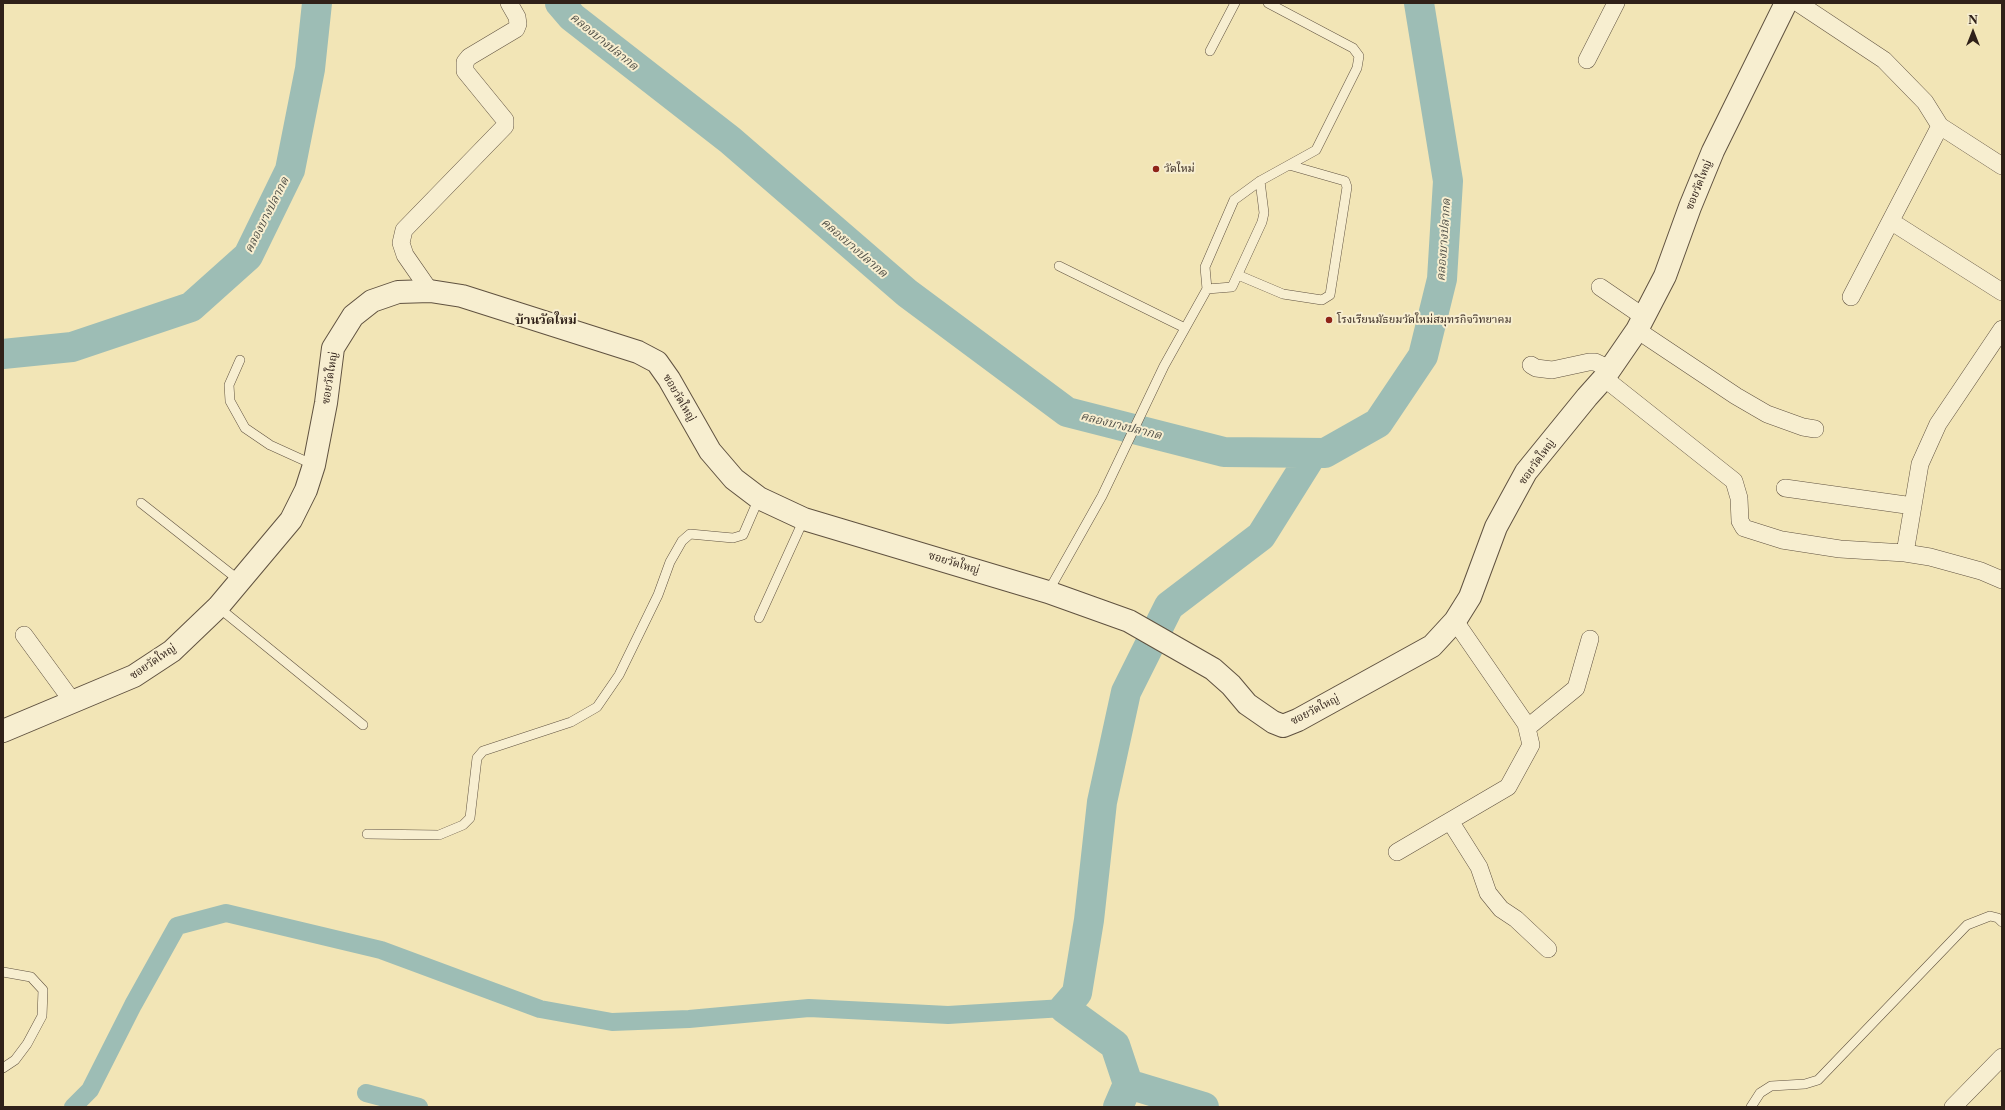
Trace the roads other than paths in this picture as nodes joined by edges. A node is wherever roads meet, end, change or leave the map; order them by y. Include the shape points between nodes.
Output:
1 (509, 3) edge
2 (1235, 3) edge
3 (1268, 3) edge
4 (1616, 3) edge
5 (1786, 3) edge
6 (1798, 3) edge
7 (1210, 51) dead end
8 (1587, 60) dead end
9 (1940, 126) junction
10 (1288, 165) junction
11 (2002, 166) edge
12 (1260, 181) junction
13 (1892, 222) junction
14 (1059, 266) dead end
15 (1238, 274) junction
16 (1600, 287) dead end
17 (1207, 289) junction
18 (430, 291) junction
19 (2002, 292) edge
20 (1851, 297) dead end
21 (1640, 324) junction
22 (1185, 328) junction
23 (2002, 329) edge
24 (240, 360) dead end
25 (1531, 365) dead end
26 (1607, 374) junction
27 (1815, 428) dead end
28 (314, 465) junction
29 (1784, 488) dead end
30 (759, 498) junction
31 (141, 503) dead end
32 (1913, 506) junction
33 (804, 518) junction
34 (1905, 553) junction
35 (2002, 580) edge
36 (240, 581) junction
37 (1048, 592) junction
38 (218, 607) junction
39 (760, 618) dead end
40 (1454, 621) junction
41 (24, 635) dead end
42 (1590, 639) dead end
43 (73, 702) junction
44 (363, 725) dead end
45 (1527, 728) junction
46 (3, 731) edge
47 (1450, 821) junction
48 (367, 834) dead end
49 (1396, 852) dead end
50 (2002, 922) edge
51 (1548, 949) dead end
52 (3, 972) edge
53 (2002, 1057) edge
54 (3, 1068) edge
55 (1751, 1107) edge
56 (1953, 1107) edge

1 - 18 street via 517,17 516,29 469,57 465,62 465,71 505,120 505,126 404,230 401,243 405,255
2 - 7 lane
3 - 10 lane via 1353,48 1359,56 1357,68 1316,150
4 - 8 street
5 - 21 street, ซอยวัดใหญ่ via 1713,151 1665,276
6 - 9 street via 1884,60 1925,102
9 - 11 street
9 - 13 street
10 - 12 lane
10 - 15 lane via 1345,181 1347,187 1330,295 1322,300 1282,294
12 - 15 lane via 1264,213 1262,222
12 - 17 lane via 1234,200 1205,267
13 - 19 street
13 - 20 street
14 - 22 lane
15 - 17 lane via 1232,287
16 - 21 street
17 - 22 lane
18 - 28 street, ซอยวัดใหญ่ via 398,292 372,300 353,316 333,348
18 - 30 street, ซอยวัดใหญ่ via 462,296 638,352 657,362 669,378 710,451 734,479
21 - 26 street, ซอยวัดใหญ่
21 - 27 street via 1736,396 1767,414 1803,427
22 - 37 lane via 1102,496
23 - 32 street via 1938,424 1920,464
24 - 28 lane via 229,385 230,401 245,428 270,445
25 - 26 street via 1552,370 1595,362
26 - 34 street via 1734,481 1739,498 1740,521 1744,528 1782,540 1818,546
26 - 40 street, ซอยวัดใหญ่ via 1526,472 1496,527 1470,597
28 - 36 street, ซอยวัดใหญ่ via 306,490 291,520
29 - 32 street
30 - 33 street, ซอยวัดใหญ่
30 - 48 lane via 742,535 733,538 690,534 682,541 619,675 596,707 571,722 483,751 477,758 470,818 463,825 439,835
31 - 36 lane
32 - 34 street
33 - 37 street, ซอยวัดใหญ่
33 - 39 lane
34 - 35 street via 1981,571
36 - 38 street, ซอยวัดใหญ่
37 - 40 street, ซอยวัดใหญ่ via 1129,621 1173,646 1213,669 1247,704 1282,726 1298,720 1432,646
38 - 43 street, ซอยวัดใหญ่ via 172,651 134,676
38 - 44 lane
40 - 45 street
41 - 43 street
42 - 45 street via 1576,688
43 - 46 street, ซอยวัดใหญ่
45 - 47 street via 1531,745 1508,787
47 - 49 street
47 - 51 street via 1479,867 1488,893 1501,909 1516,919
50 - 55 lane via 1990,916 1967,925 1818,1080 1805,1084 1771,1086 1760,1093
52 - 54 lane via 31,978 43,990 42,1016 27,1044 15,1060
53 - 56 street

